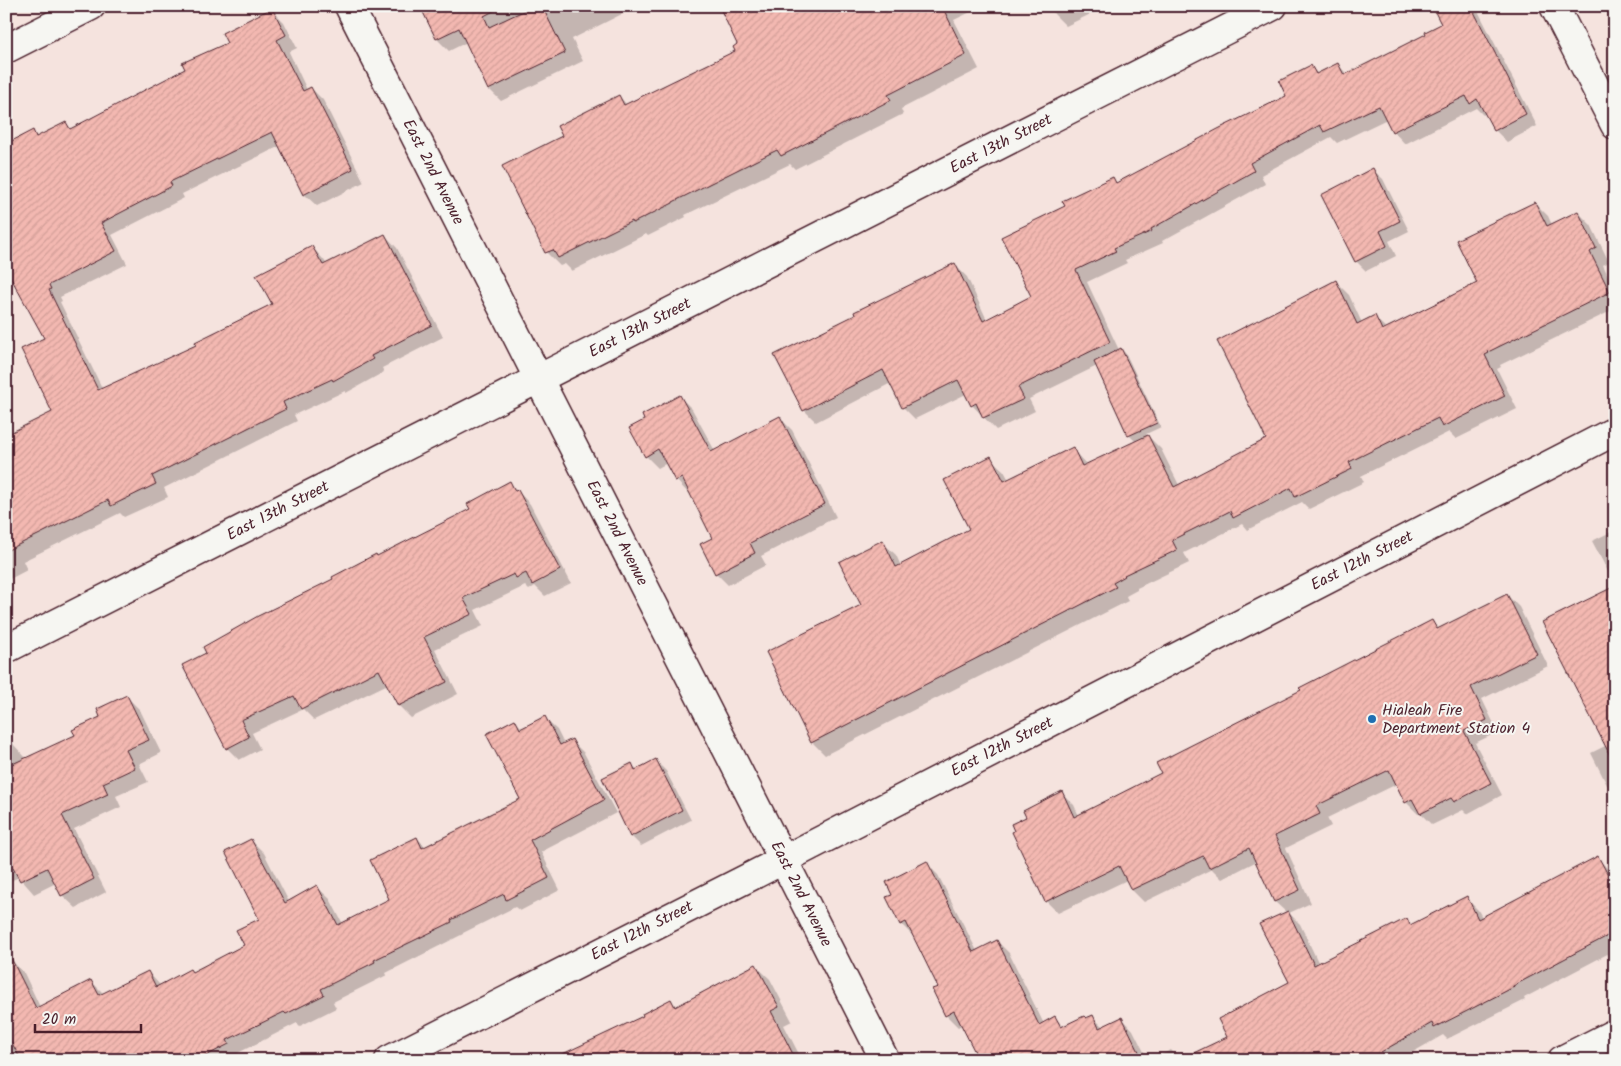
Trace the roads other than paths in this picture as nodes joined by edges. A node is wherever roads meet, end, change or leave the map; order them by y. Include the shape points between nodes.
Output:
1 (91, 6) edge
2 (349, 6) edge
3 (1273, 6) edge
4 (1554, 6) edge
5 (6, 49) edge
6 (1615, 125) edge
7 (538, 379) junction
8 (1615, 431) edge
9 (6, 649) edge
10 (783, 860) junction
11 (1615, 1033) edge
12 (389, 1060) edge
13 (885, 1060) edge
14 (1562, 1060) edge

1 - 5 street
2 - 7 street, East 2nd Avenue
3 - 7 street, East 13th Street
4 - 6 street
7 - 9 street, East 13th Street
7 - 10 street, East 2nd Avenue
8 - 10 street, East 12th Street
10 - 12 street, East 12th Street
10 - 13 street, East 2nd Avenue
11 - 14 street

